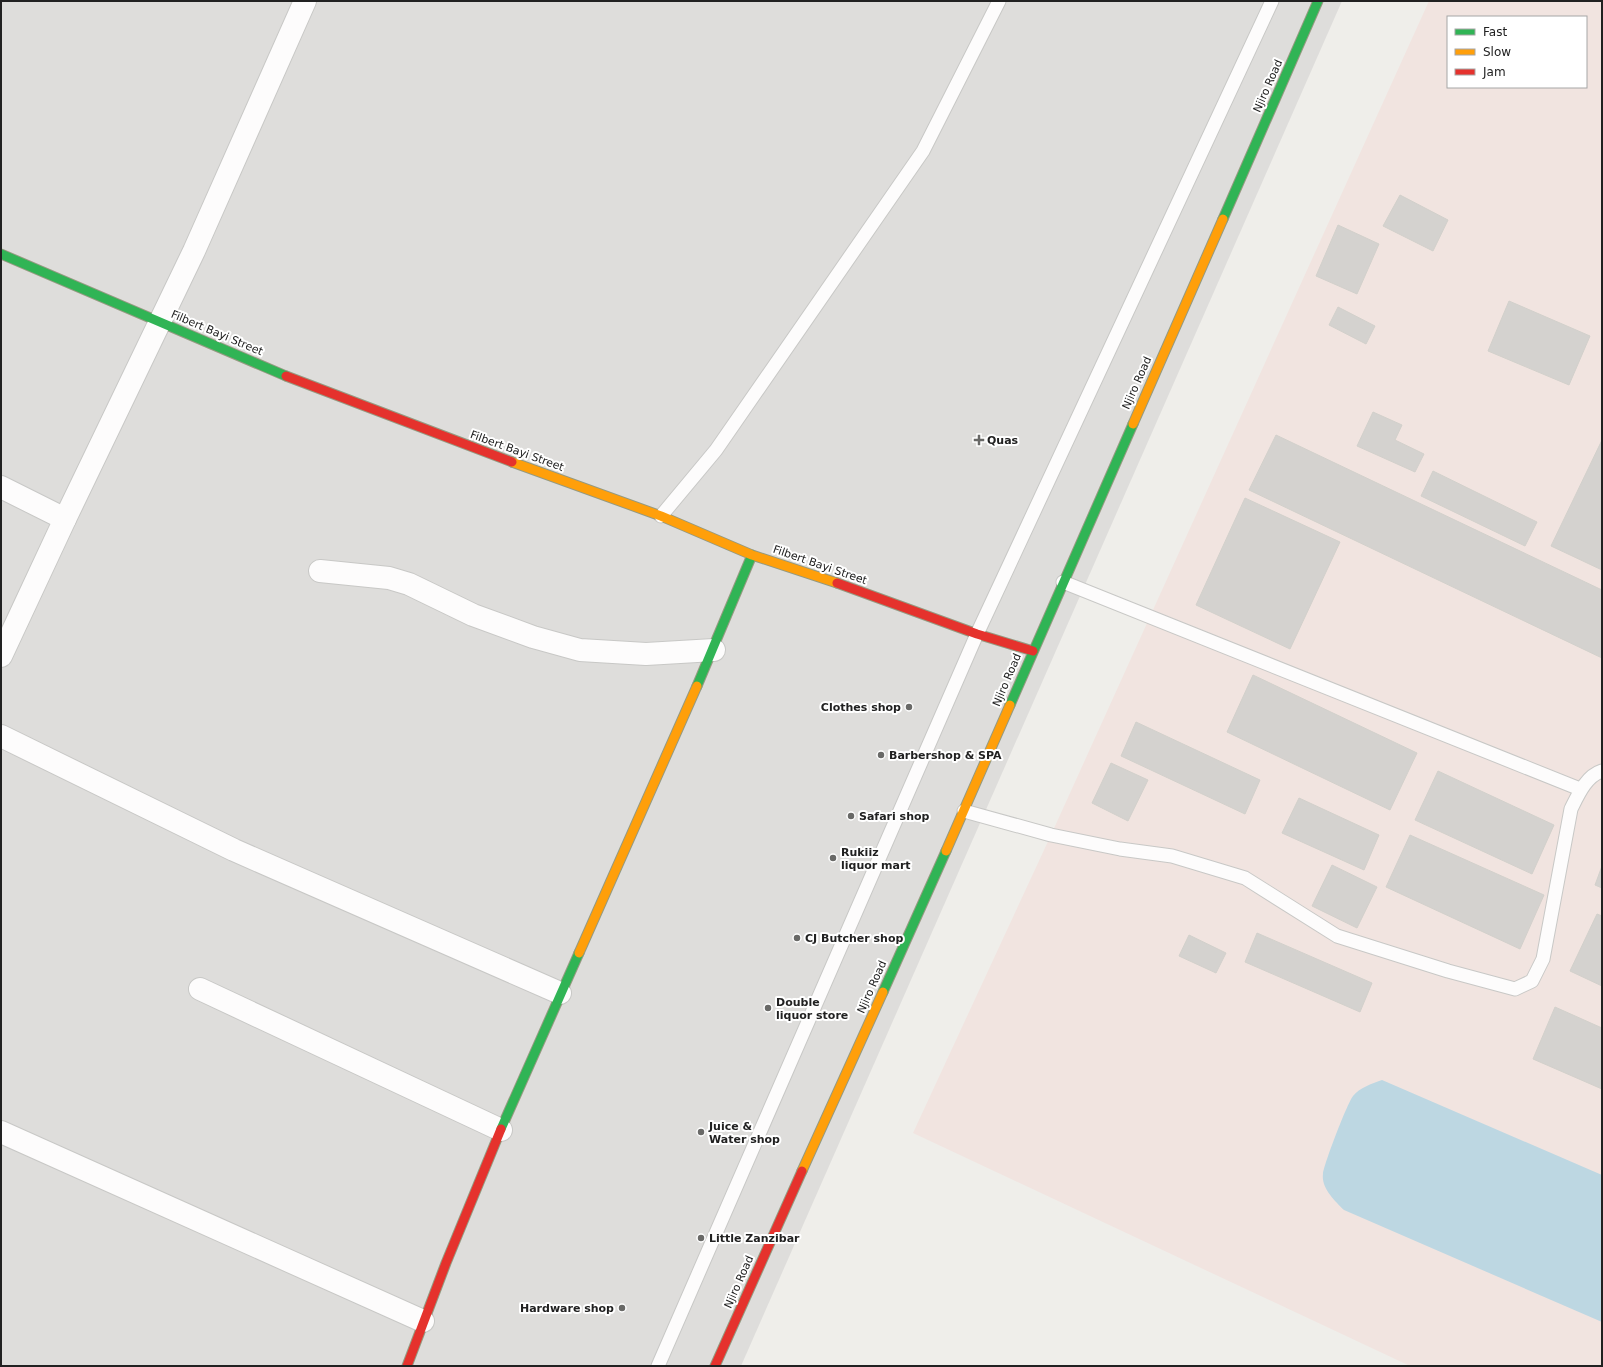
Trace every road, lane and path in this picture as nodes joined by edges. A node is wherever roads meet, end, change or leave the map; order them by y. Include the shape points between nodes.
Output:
1 (305, 1) edge
2 (999, 1) edge
3 (1272, 1) edge
4 (1318, 1) edge
5 (1, 254) edge
6 (161, 322) junction
7 (1, 487) edge
8 (661, 516) junction
9 (65, 518) junction
10 (752, 555) junction
11 (320, 572) dead end
12 (1063, 582) junction
13 (977, 634) junction
14 (714, 650) junction
15 (1033, 651) junction
16 (1, 656) edge
17 (1, 736) edge
18 (1602, 771) edge
19 (1580, 789) junction
20 (964, 811) junction
21 (200, 989) dead end
22 (560, 993) junction
23 (501, 1130) junction
24 (1, 1132) edge
25 (423, 1321) junction
26 (406, 1366) edge
27 (658, 1366) edge
28 (715, 1366) edge

1 - 6 street
2 - 8 lane via 923,151 716,450
3 - 13 lane
4 - 12 street, Njiro Road
5 - 6 street, Filbert Bayi Street
6 - 8 street, Filbert Bayi Street via 289,377 397,419
6 - 9 street
7 - 9 street
8 - 10 street, Filbert Bayi Street
9 - 16 street
10 - 13 street, Filbert Bayi Street
10 - 14 street
11 - 14 street via 389,578 409,584 473,615 533,637 580,650 646,654
12 - 15 street, Njiro Road
12 - 19 lane
13 - 15 street, Filbert Bayi Street
13 - 27 lane
14 - 22 street
15 - 20 street, Njiro Road
17 - 22 street via 234,850
18 - 19 lane via 1597,772
19 - 20 lane via 1571,809 1543,959 1532,981 1515,989 1337,936 1245,878 1172,856 1051,835
20 - 28 street, Njiro Road
21 - 23 street
22 - 23 street
23 - 25 street
24 - 25 street
25 - 26 street

